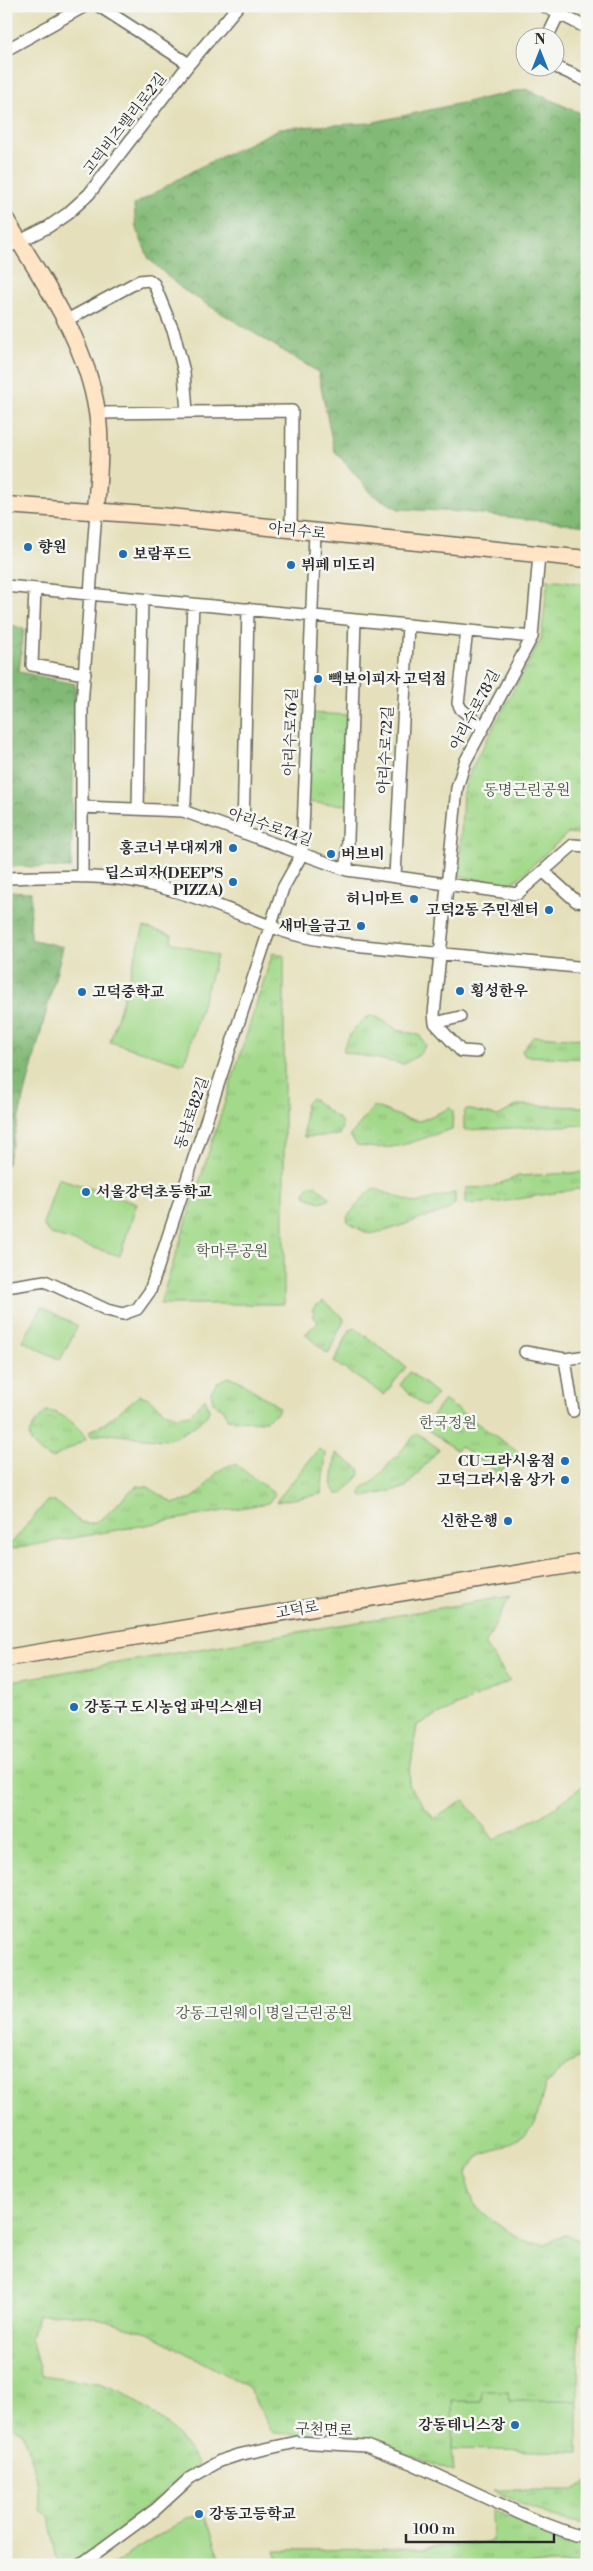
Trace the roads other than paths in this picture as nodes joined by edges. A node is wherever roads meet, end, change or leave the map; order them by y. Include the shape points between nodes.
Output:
1 (85, 6) edge
2 (99, 6) edge
3 (238, 6) edge
4 (544, 6) edge
5 (558, 15) junction
6 (552, 28) edge
7 (587, 28) edge
8 (6, 50) edge
9 (189, 64) junction
10 (566, 72) edge
11 (587, 81) edge
12 (6, 220) edge
13 (13, 245) edge
14 (67, 320) junction
15 (187, 412) junction
16 (97, 413) junction
17 (6, 505) edge
18 (96, 511) junction
19 (291, 530) junction
20 (315, 533) junction
21 (539, 555) junction
22 (587, 559) edge
23 (6, 586) edge
24 (35, 589) junction
25 (90, 594) junction
26 (142, 599) junction
27 (193, 604) junction
28 (248, 609) junction
29 (311, 614) junction
30 (355, 620) junction
31 (408, 625) junction
32 (467, 630) junction
33 (532, 637) junction
34 (84, 674) junction
35 (483, 726) junction
36 (82, 808) junction
37 (138, 809) junction
38 (183, 811) junction
39 (243, 833) junction
40 (587, 846) edge
41 (302, 854) junction
42 (347, 870) junction
43 (543, 871) junction
44 (395, 876) junction
45 (82, 877) junction
46 (6, 878) edge
47 (446, 884) junction
48 (587, 902) edge
49 (271, 926) junction
50 (441, 953) junction
51 (587, 968) edge
52 (460, 1017) dead end
53 (436, 1023) junction
54 (477, 1052) dead end
55 (6, 1287) edge
56 (525, 1352) dead end
57 (587, 1356) edge
58 (565, 1359) junction
59 (573, 1411) dead end
60 (587, 1562) edge
61 (6, 1658) edge
62 (587, 2536) edge
63 (80, 2565) edge

1 - 8 street
2 - 9 street
3 - 9 street, 고덕비즈밸리로2길
4 - 5 street
5 - 6 street
5 - 7 street
9 - 13 street, 고덕비즈밸리로2길 via 89,194 67,214
10 - 11 street
12 - 13 main road
13 - 14 main road
14 - 15 street via 139,281 149,280 154,284 174,333 184,372
14 - 16 main road via 83,358
15 - 16 street
15 - 19 street via 292,411
16 - 18 main road
17 - 18 main road, 아리수로
18 - 19 main road, 아리수로
18 - 25 street
19 - 20 main road, 아리수로
20 - 21 main road, 아리수로
20 - 29 street, 아리수로76길
21 - 22 main road, 아리수로
21 - 33 street, 아리수로78길
23 - 24 street
24 - 25 street
24 - 34 street via 32,665
25 - 26 street
25 - 34 street
26 - 27 street
26 - 37 street
27 - 28 street
27 - 38 street
28 - 29 street
28 - 39 street
29 - 30 street
29 - 41 street, 아리수로76길
30 - 31 street
30 - 42 street
31 - 32 street
31 - 44 street, 아리수로72길
32 - 33 street
32 - 35 street via 458,703
33 - 35 street, 아리수로78길
34 - 36 street
35 - 47 street, 아리수로78길 via 465,762 457,788
36 - 37 street, 아리수로74길
36 - 45 street
37 - 38 street, 아리수로74길
38 - 39 street, 아리수로74길
39 - 41 street, 아리수로74길
40 - 43 street via 574,845
41 - 42 street, 아리수로74길
41 - 49 street, 아리수로76길 via 283,888
42 - 44 street, 아리수로74길
43 - 47 street via 517,894
43 - 48 street via 576,901
44 - 47 street, 아리수로74길
45 - 46 street
45 - 49 street via 146,883
47 - 50 street, 아리수로78길
49 - 50 street via 343,944
49 - 55 street, 동남로82길 via 150,1291 137,1309 122,1314 115,1312 45,1281
50 - 51 street
50 - 53 street, 아리수로78길 via 434,1014
52 - 53 street
53 - 54 street via 461,1051
56 - 58 street
57 - 58 street
58 - 59 street
60 - 61 main road, 고덕로
62 - 63 street, 구천면로 via 575,2535 532,2519 411,2463 366,2446 297,2442 220,2461 190,2478 155,2510

